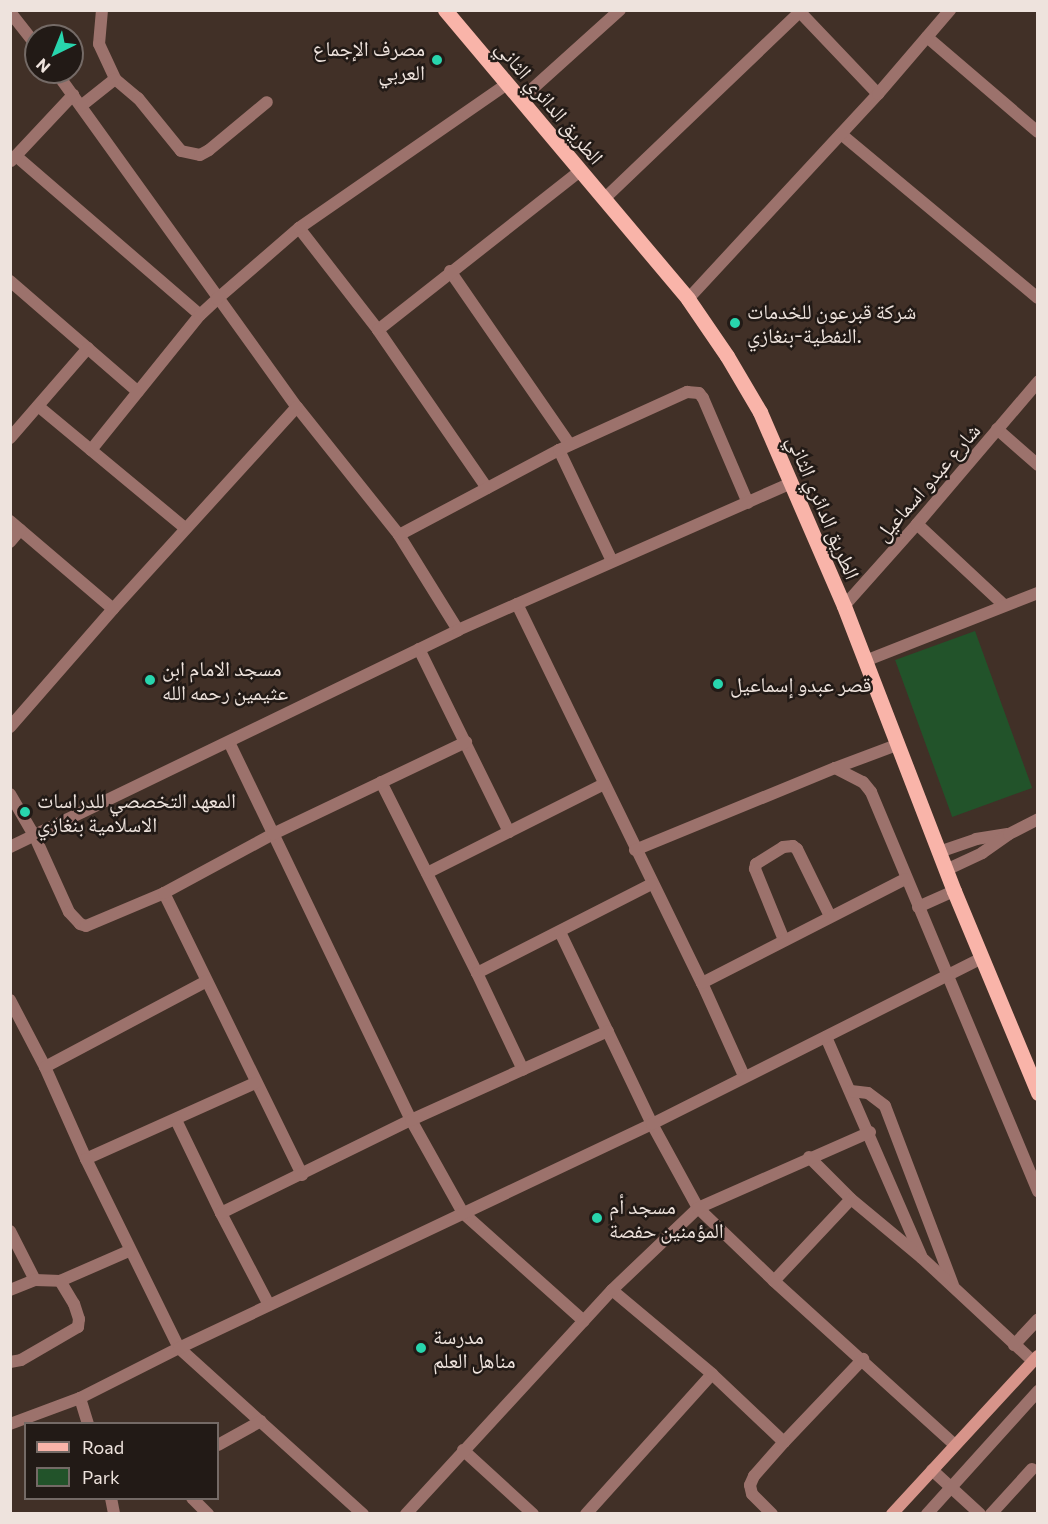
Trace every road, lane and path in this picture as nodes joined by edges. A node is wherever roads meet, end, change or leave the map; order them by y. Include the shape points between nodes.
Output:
1 (102, 10) edge
2 (445, 10) edge
3 (620, 10) edge
4 (950, 10) edge
5 (799, 11) edge
6 (10, 12) edge
7 (24, 30) edge
8 (927, 38) junction
9 (115, 79) junction
10 (65, 84) edge
11 (507, 84) junction
12 (878, 94) junction
13 (73, 95) junction
14 (521, 99) junction
15 (267, 102) dead end
16 (81, 106) junction
17 (1038, 132) edge
18 (841, 134) junction
19 (13, 159) edge
20 (580, 171) junction
21 (604, 199) junction
22 (299, 228) junction
23 (450, 271) junction
24 (10, 281) edge
25 (1038, 298) edge
26 (217, 299) junction
27 (688, 299) junction
28 (200, 315) junction
29 (378, 330) junction
30 (88, 348) junction
31 (1038, 382) edge
32 (138, 392) junction
33 (38, 406) junction
34 (297, 407) junction
35 (997, 429) junction
36 (10, 438) edge
37 (564, 448) junction
38 (91, 450) junction
39 (1038, 465) edge
40 (792, 483) junction
41 (487, 488) junction
42 (748, 502) junction
43 (917, 524) junction
44 (15, 526) edge
45 (185, 528) junction
46 (399, 535) junction
47 (10, 542) edge
48 (612, 561) junction
49 (1038, 593) edge
50 (517, 604) junction
51 (1004, 605) junction
52 (844, 606) junction
53 (113, 609) junction
54 (458, 630) junction
55 (419, 649) junction
56 (865, 661) junction
57 (10, 728) edge
58 (229, 742) junction
59 (466, 742) junction
60 (897, 745) junction
61 (835, 768) junction
62 (381, 782) junction
63 (604, 784) junction
64 (10, 794) edge
65 (1038, 819) edge
66 (509, 832) junction
67 (273, 834) junction
68 (1009, 834) junction
69 (35, 837) junction
70 (10, 847) edge
71 (635, 850) junction
72 (939, 852) junction
73 (946, 870) junction
74 (427, 873) junction
75 (905, 879) junction
76 (652, 885) junction
77 (954, 891) junction
78 (164, 893) junction
79 (918, 907) junction
80 (830, 916) junction
81 (561, 932) junction
82 (784, 939) junction
83 (982, 958) junction
84 (477, 973) junction
85 (949, 976) junction
86 (207, 981) junction
87 (702, 983) junction
88 (10, 1000) edge
89 (608, 1031) junction
90 (826, 1037) junction
91 (45, 1067) junction
92 (523, 1070) junction
93 (744, 1076) junction
94 (255, 1083) junction
95 (851, 1091) junction
96 (1038, 1093) edge
97 (176, 1120) junction
98 (411, 1120) junction
99 (652, 1124) junction
100 (870, 1132) junction
101 (809, 1157) junction
102 (86, 1159) junction
103 (302, 1175) junction
104 (1038, 1191) edge
105 (851, 1199) junction
106 (698, 1208) junction
107 (221, 1213) junction
108 (463, 1213) junction
109 (10, 1231) edge
110 (129, 1251) junction
111 (922, 1258) junction
112 (35, 1280) junction
113 (60, 1281) junction
114 (774, 1281) junction
115 (955, 1289) junction
116 (10, 1290) edge
117 (612, 1290) junction
118 (268, 1305) junction
119 (1038, 1319) edge
120 (584, 1321) junction
121 (1014, 1345) junction
122 (179, 1348) junction
123 (1035, 1358) edge
124 (863, 1359) junction
125 (10, 1362) edge
126 (712, 1374) junction
127 (1038, 1391) edge
128 (80, 1398) junction
129 (261, 1421) junction
130 (87, 1422) edge
131 (10, 1424) edge
132 (784, 1442) junction
133 (219, 1444) edge
134 (955, 1445) junction
135 (463, 1450) junction
136 (1032, 1469) dead end
137 (932, 1470) junction
138 (951, 1486) junction
139 (194, 1500) edge
140 (208, 1514) edge
141 (363, 1514) edge
142 (406, 1514) edge
143 (533, 1514) edge
144 (586, 1514) edge
145 (772, 1514) edge
146 (892, 1514) edge
147 (927, 1514) edge
148 (980, 1514) edge
149 (991, 1514) edge

1 - 9 street via 99,44
2 - 11 main road, الطريق الدائري الثاني
3 - 14 street
4 - 8 street
5 - 12 street
5 - 21 street
6 - 7 street
8 - 12 street
8 - 17 street
9 - 15 street via 138,98 181,151 190,155 209,150
9 - 16 street
10 - 13 street
11 - 14 main road, الطريق الدائري الثاني
11 - 22 street
12 - 18 street
13 - 16 street
13 - 19 street
14 - 20 main road, الطريق الدائري الثاني
16 - 26 street
18 - 25 street
18 - 27 street
19 - 28 street
20 - 21 main road, الطريق الدائري الثاني
20 - 23 street
21 - 27 main road, الطريق الدائري الثاني
22 - 26 street
22 - 29 street
23 - 29 street
23 - 37 street
24 - 30 street
26 - 28 street
26 - 34 street
27 - 40 main road, الطريق الدائري الثاني via 760,412
28 - 32 street
29 - 41 street
30 - 32 street
30 - 33 street
31 - 35 street, شارع عبدو اسماعيل
32 - 38 street
33 - 36 street
33 - 38 street
34 - 45 street
34 - 46 street
35 - 39 street
35 - 43 street, شارع عبدو اسماعيل
37 - 41 street
37 - 42 street via 687,392 699,393
37 - 48 street
38 - 45 street
40 - 42 street
40 - 52 main road, الطريق الدائري الثاني
41 - 46 street
42 - 48 street
43 - 51 street
43 - 52 street, شارع عبدو اسماعيل
44 - 47 street
44 - 53 street
45 - 53 street
46 - 54 street
48 - 50 street
49 - 51 street
50 - 54 street
50 - 63 street
51 - 56 street
52 - 56 main road, الطريق الدائري الثاني
53 - 57 street
54 - 55 street
55 - 58 street
55 - 59 street
56 - 60 main road, الطريق الدائري الثاني
58 - 67 street
58 - 69 street
59 - 62 street
59 - 66 street
60 - 61 street
60 - 72 main road, الطريق الدائري الثاني
61 - 71 street
61 - 75 street via 863,782 871,792
62 - 67 street
62 - 74 street
63 - 66 street
63 - 71 street
64 - 69 street
65 - 68 street
66 - 74 street
67 - 78 street
67 - 98 street
68 - 72 street via 976,839
68 - 73 street via 982,853
69 - 70 street
69 - 78 street via 69,912 80,924 86,926
71 - 76 street
72 - 73 main road, الطريق الدائري الثاني
73 - 77 main road, الطريق الدائري الثاني
74 - 84 street
75 - 79 street
75 - 80 street
76 - 81 street
76 - 87 street
77 - 79 street
77 - 83 main road, الطريق الدائري الثاني
78 - 86 street
79 - 85 street
80 - 82 street
80 - 82 street via 797,849 783,847 755,868
81 - 84 street
81 - 89 street
82 - 87 street
83 - 85 street
83 - 96 main road, الطريق الدائري الثاني
84 - 92 street
85 - 90 street
85 - 104 street
86 - 91 street
86 - 94 street
87 - 93 street
88 - 91 street
89 - 92 street
89 - 99 street
90 - 93 street
90 - 95 street
91 - 102 street
92 - 98 street
93 - 99 street
94 - 97 street
94 - 103 street
95 - 100 street
95 - 115 street via 868,1093 885,1106
97 - 102 street
97 - 107 street
98 - 103 street
98 - 108 street
99 - 106 street
99 - 108 street
100 - 101 street
100 - 111 street
101 - 105 street
101 - 106 street
102 - 110 street
103 - 107 street
105 - 111 street
105 - 114 street
106 - 114 street
106 - 117 street
107 - 118 street
108 - 118 street
108 - 120 street
109 - 112 street
110 - 113 street
110 - 122 street
111 - 115 street
112 - 113 street
112 - 116 street
113 - 125 street via 74,1304 78,1327 21,1360
114 - 124 street
115 - 121 street
117 - 120 street
117 - 126 street
118 - 122 street
119 - 121 street
120 - 135 street
121 - 123 street
122 - 128 street
122 - 129 street
123 - 134 main road
124 - 132 street
124 - 134 street
126 - 132 street
126 - 144 street
127 - 138 street
128 - 130 street
128 - 131 street
129 - 133 street
129 - 141 street
132 - 145 street via 750,1485 752,1494
134 - 137 main road
135 - 142 street
135 - 143 street
136 - 149 street
137 - 138 street
137 - 146 main road
138 - 147 street
138 - 148 street
139 - 140 street

